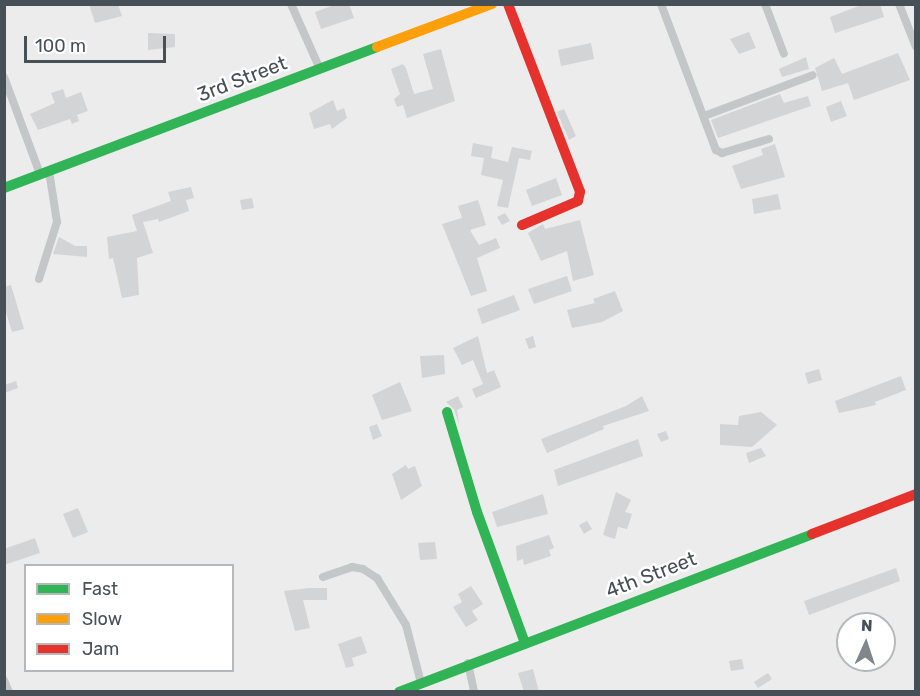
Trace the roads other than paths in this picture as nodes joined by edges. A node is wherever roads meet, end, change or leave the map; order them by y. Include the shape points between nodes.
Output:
1 (291, 4) edge
2 (492, 4) edge
3 (508, 4) edge
4 (662, 4) edge
5 (765, 4) edge
6 (898, 4) edge
7 (915, 47) edge
8 (784, 54) dead end
9 (320, 69) junction
10 (813, 75) dead end
11 (4, 77) edge
12 (704, 116) junction
13 (769, 138) dead end
14 (45, 172) junction
15 (4, 188) edge
16 (522, 225) dead end
17 (39, 279) dead end
18 (447, 412) dead end
19 (915, 494) edge
20 (324, 576) dead end
21 (525, 643) junction
22 (468, 663) junction
23 (4, 680) edge
24 (421, 683) junction
25 (9, 692) edge
26 (399, 692) edge
27 (474, 692) edge

1 - 9 street
2 - 9 street, 3rd Street
3 - 16 street via 580,192 578,201
4 - 12 street
5 - 8 street
6 - 7 street
9 - 14 street, 3rd Street
10 - 12 street
11 - 14 street
12 - 13 street via 718,153
14 - 15 street, 3rd Street
14 - 17 street via 57,222
18 - 21 street via 477,512
19 - 21 street, 4th Street
20 - 24 street via 352,567 377,578 406,625
21 - 22 street, 4th Street
22 - 24 street, 4th Street
22 - 27 street
23 - 25 street
24 - 26 street, 4th Street

